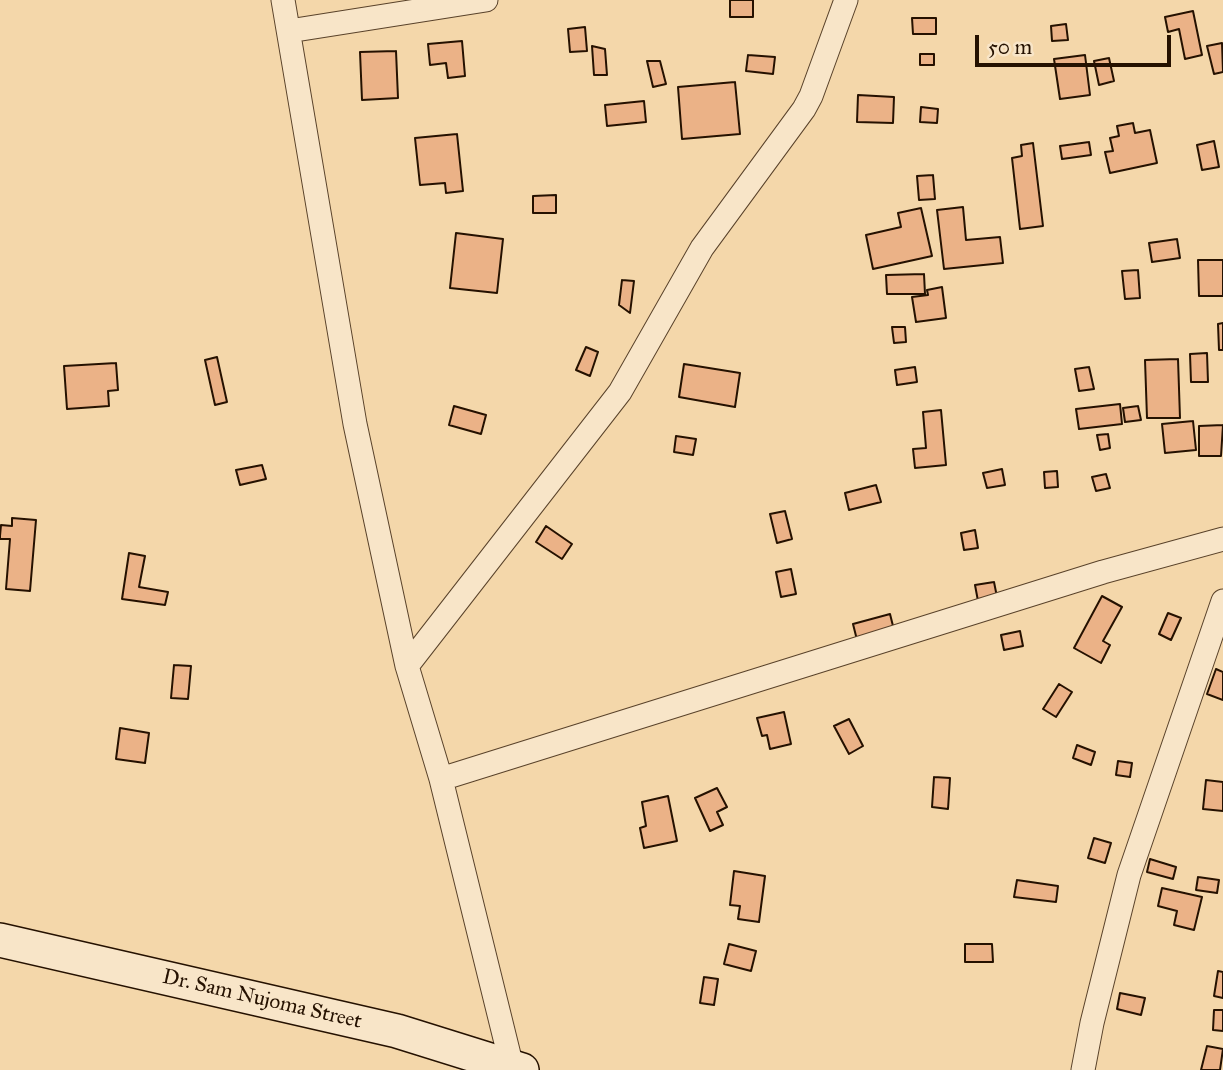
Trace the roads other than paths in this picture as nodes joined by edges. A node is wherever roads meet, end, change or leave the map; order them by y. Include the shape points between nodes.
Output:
1 (284, 0) edge
2 (486, 0) edge
3 (846, 0) edge
4 (289, 32) junction
5 (1223, 539) edge
6 (1223, 601) edge
7 (407, 666) junction
8 (442, 779) junction
9 (0, 940) edge
10 (517, 1068) edge
11 (1083, 1070) edge

1 - 4 street
2 - 4 street
3 - 7 street via 804,109 702,248 621,391
4 - 7 street via 355,424
5 - 8 street via 1090,576
6 - 11 street via 1129,875
7 - 8 street
8 - 10 street
9 - 10 street, Dr. Sam Nujoma Street via 397,1031

